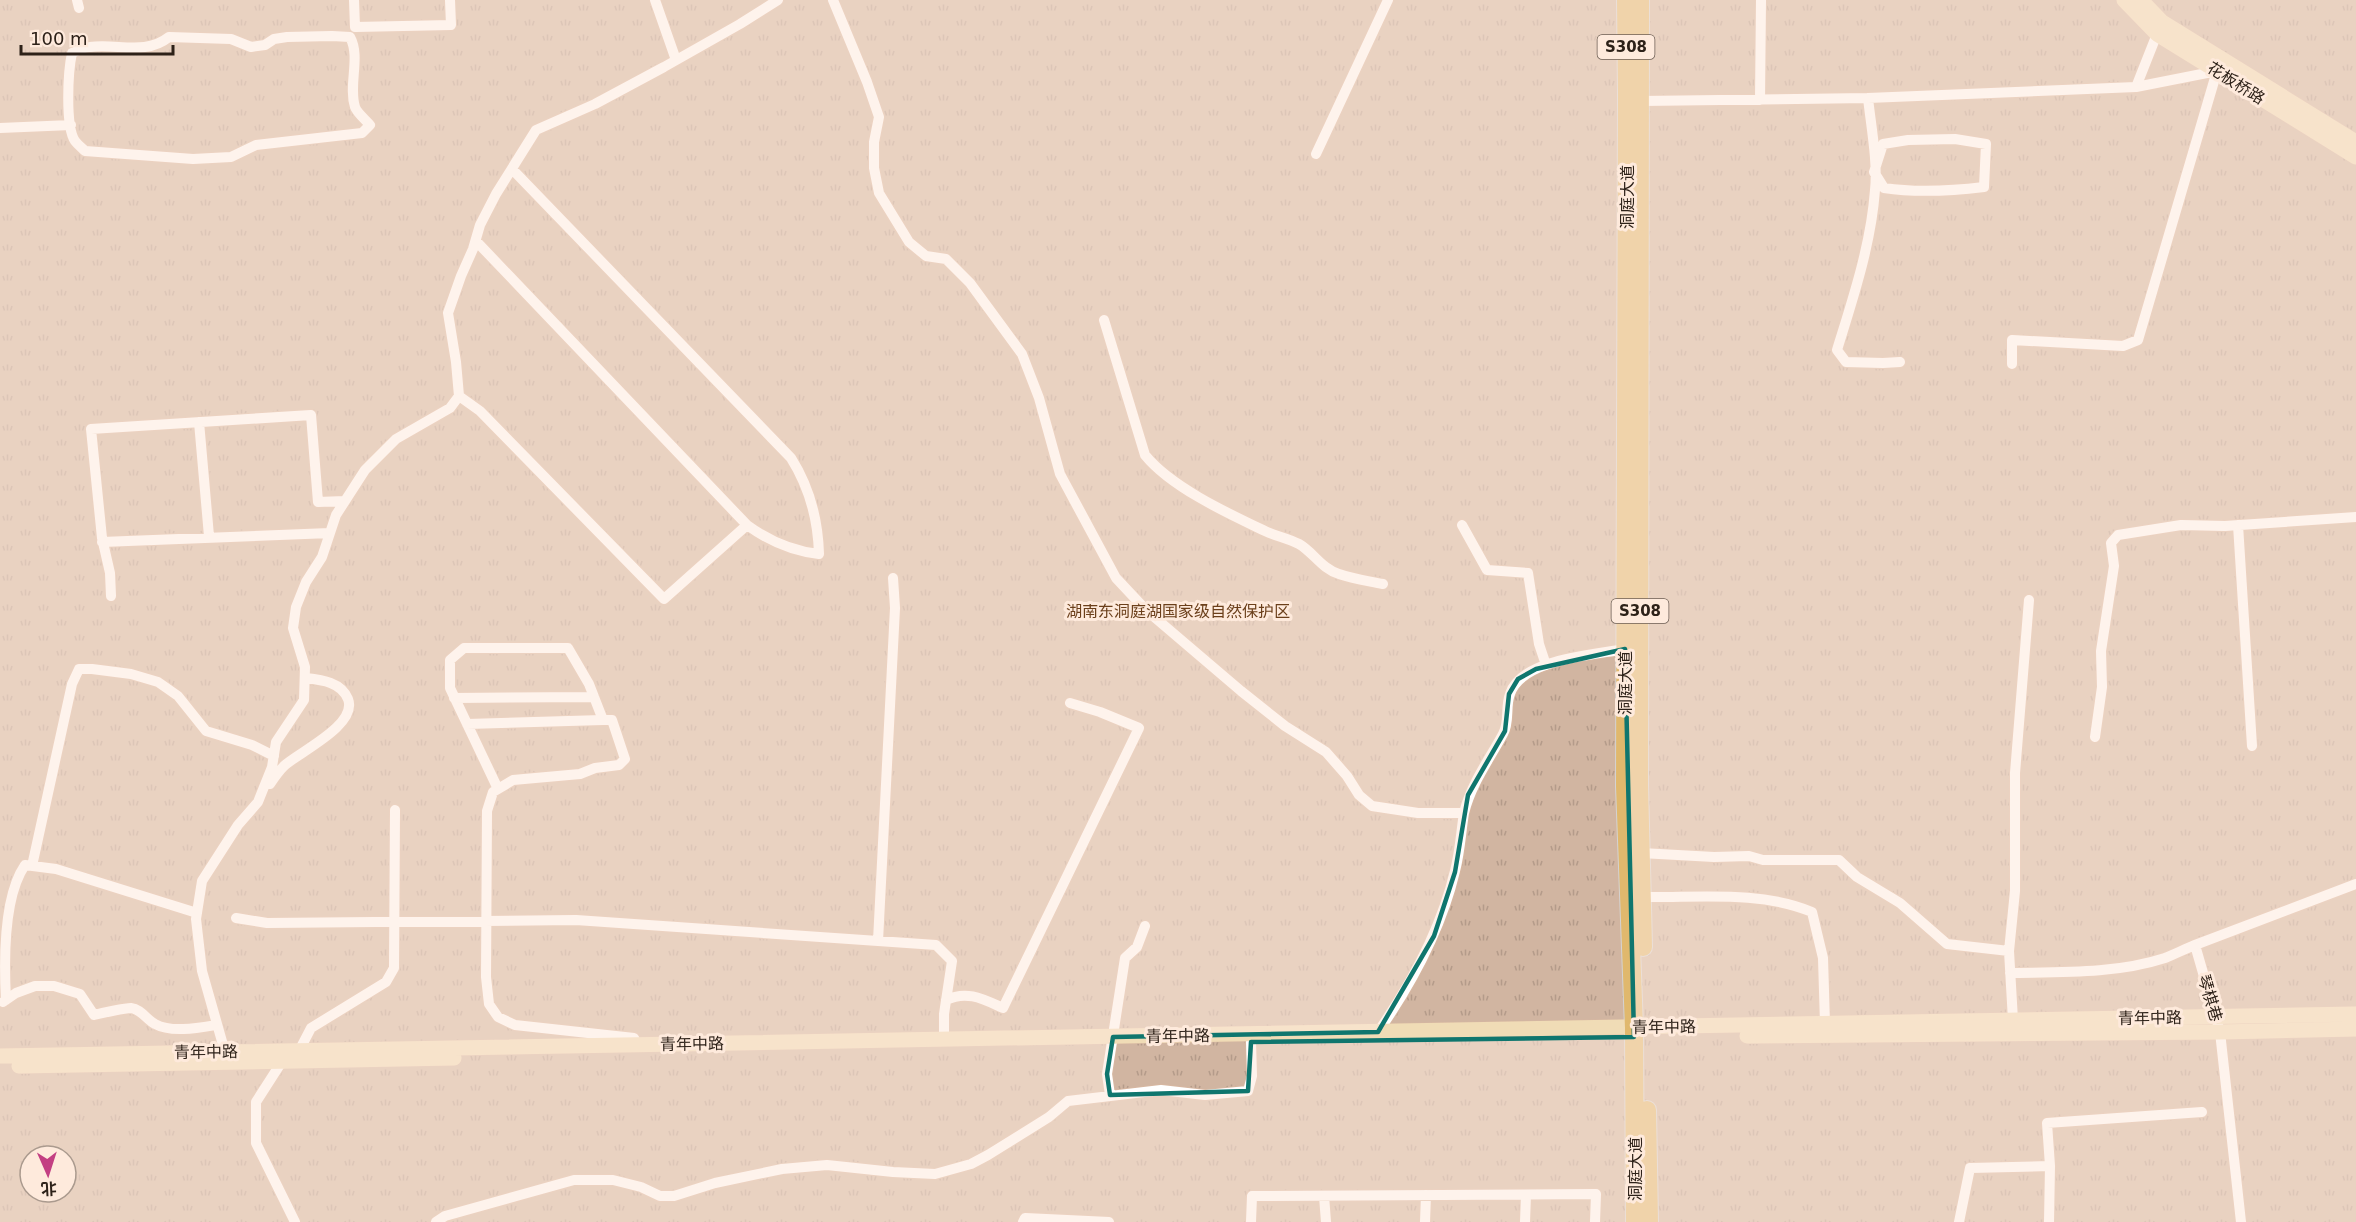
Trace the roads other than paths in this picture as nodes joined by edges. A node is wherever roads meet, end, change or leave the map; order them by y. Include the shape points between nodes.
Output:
1 (354, 0) edge
2 (450, 0) edge
3 (655, 0) edge
4 (778, 0) edge
5 (833, 0) edge
6 (1388, 0) edge
7 (1626, 0) edge
8 (1640, 0) edge
9 (1761, 0) edge
10 (2124, 0) edge
11 (2141, 0) edge
12 (352, 32) junction
13 (2157, 34) junction
14 (676, 60) junction
15 (2217, 71) junction
16 (2136, 87) junction
17 (1868, 99) junction
18 (1760, 100) junction
19 (1641, 101) junction
20 (71, 125) junction
21 (0, 128) edge
22 (2356, 142) edge
23 (1316, 154) dead end
24 (2356, 157) edge
25 (512, 169) junction
26 (1874, 172) junction
27 (476, 241) junction
28 (1104, 320) dead end
29 (1900, 362) dead end
30 (2012, 364) dead end
31 (459, 396) junction
32 (199, 422) junction
33 (345, 501) junction
34 (2356, 517) edge
35 (747, 525) junction
36 (1462, 525) dead end
37 (2238, 525) junction
38 (330, 533) junction
39 (209, 536) junction
40 (102, 542) junction
41 (893, 578) dead end
42 (1383, 584) dead end
43 (111, 596) dead end
44 (2028, 600) dead end
45 (1625, 649) junction
46 (1546, 665) junction
47 (305, 678) junction
48 (594, 697) junction
49 (454, 698) junction
50 (1070, 703) dead end
51 (603, 720) junction
52 (467, 724) junction
53 (2095, 737) dead end
54 (2252, 746) dead end
55 (274, 756) junction
56 (498, 789) junction
57 (262, 793) junction
58 (395, 810) dead end
59 (1464, 813) junction
60 (1641, 853) junction
61 (32, 866) junction
62 (2356, 885) edge
63 (1642, 897) junction
64 (197, 913) junction
65 (236, 918) dead end
66 (1145, 926) dead end
67 (878, 941) junction
68 (2195, 945) junction
69 (2009, 951) junction
70 (2010, 973) junction
71 (946, 1000) junction
72 (3, 1002) edge
73 (2356, 1014) edge
74 (2216, 1017) junction
75 (2013, 1020) junction
76 (1826, 1024) junction
77 (216, 1025) junction
78 (2356, 1029) edge
79 (944, 1032) dead end
80 (1378, 1032) junction
81 (1640, 1032) junction
82 (2220, 1032) junction
83 (1112, 1041) junction
84 (1251, 1042) junction
85 (637, 1045) junction
86 (299, 1051) junction
87 (225, 1052) junction
88 (0, 1056) edge
89 (281, 1063) junction
90 (0, 1066) edge
91 (1110, 1095) junction
92 (2202, 1112) dead end
93 (2050, 1166) junction
94 (1426, 1195) junction
95 (1526, 1195) junction
96 (1324, 1196) junction
97 (295, 1222) edge
98 (436, 1222) edge
99 (1023, 1222) edge
100 (1109, 1222) edge
101 (1251, 1222) edge
102 (1326, 1222) edge
103 (1425, 1222) edge
104 (1525, 1222) edge
105 (1595, 1222) edge
106 (1635, 1222) edge
107 (1649, 1222) edge
108 (1959, 1222) edge
109 (2049, 1222) edge
110 (2241, 1222) edge

1 - 12 street
2 - 12 street via 451,25
3 - 14 street
4 - 14 street
5 - 59 street via 879,117 874,168 879,193 909,242 926,256 946,259 970,283 1022,354 1060,474 1116,578 1146,610 1241,691 1326,752 1372,806 1418,813
6 - 23 street
7 - 45 main road, 洞庭大道 / S308
8 - 19 main road, 洞庭大道 / S308
9 - 18 street
10 - 13 main road, 花板桥路
11 - 22 main road, 花板桥路 via 2162,22
12 - 20 street via 287,37 251,47 231,39 186,37 169,37 144,48 90,46 72,53 69,63
12 - 20 street via 355,109 370,125 362,133 256,145 231,158 193,159 86,151 75,140
13 - 15 main road, 花板桥路
13 - 16 street
14 - 25 street via 595,104 536,130
15 - 16 street
15 - 24 main road, 花板桥路
15 - 30 street via 2138,340 2123,346 2012,340
16 - 17 street
17 - 18 street
17 - 26 street
18 - 19 street
19 - 60 main road, 洞庭大道 / S308
20 - 21 street
25 - 27 street via 480,225
25 - 35 street via 791,458 809,491 819,554 784,547
26 - 26 street via 1884,188 1902,191 1984,187 1986,144 1955,139 1883,144
26 - 29 street via 1876,188 1866,248 1837,350 1846,362
27 - 31 street via 448,313
27 - 35 street
28 - 42 street via 1145,455 1151,463 1218,507 1300,545 1337,574
31 - 33 street via 450,408 396,439 365,470
31 - 35 street via 480,411 664,599
32 - 33 street via 311,415 318,502
32 - 39 street
32 - 40 street via 91,429
33 - 38 street
34 - 37 street
36 - 46 street via 1487,570 1528,573
37 - 53 street via 2137,530 2118,535 2111,543 2114,566 2100,651 2102,687
37 - 54 street
38 - 39 street
38 - 47 street via 296,608 293,628
39 - 40 street
40 - 43 street
41 - 67 street via 894,631
44 - 69 street via 2015,773 2015,891
45 - 46 street
45 - 81 main road, 洞庭大道 / S308 via 1625,786
46 - 59 street via 1518,679 1509,694 1505,731 1468,795
47 - 55 street via 304,700 276,742
47 - 57 street via 326,681 343,690 349,702 347,716 285,765
48 - 49 street
48 - 49 street via 568,648 464,648 450,660
48 - 51 street
49 - 52 street
50 - 71 street via 1139,728 1003,1008 971,994
51 - 52 street
51 - 56 street via 612,720 619,739 625,759 619,765 580,774 513,780
52 - 56 street
55 - 57 street
55 - 61 street via 206,731 178,696 158,682 131,674 79,669 72,684
56 - 85 street via 493,792 487,811 489,1004 498,1017 514,1025 634,1038
57 - 64 street via 202,881
58 - 86 street via 393,968 386,982 311,1029
59 - 80 street via 1455,872 1434,936 1406,991
60 - 63 main road, 洞庭大道 / S308
60 - 69 street via 1839,860 1857,877 1900,903 1947,944
61 - 64 street via 56,869
61 - 72 street via 25,865 11,896
62 - 68 street
63 - 76 street via 1765,900 1793,904 1812,912 1823,958
63 - 81 main road, 洞庭大道 / S308
64 - 77 street via 202,971
65 - 67 street via 267,923 576,920
66 - 83 street via 1137,947 1125,958
67 - 71 street via 936,945 952,961
68 - 70 street via 2131,966
68 - 74 street, 琴棋巷
69 - 70 street
70 - 75 street
71 - 79 street
72 - 77 street via 35,986 54,986 80,994 94,1015 131,1008 168,1029
73 - 74 main road, 青年中路
74 - 75 main road, 青年中路
74 - 82 street, 琴棋巷
75 - 76 main road, 青年中路
76 - 81 main road, 青年中路
77 - 87 street
78 - 82 main road, 青年中路
80 - 81 main road, 青年中路
80 - 83 main road, 青年中路
81 - 82 main road, 青年中路
81 - 84 main road
81 - 106 main road, 洞庭大道 / S308
81 - 107 main road, 洞庭大道 / S308
82 - 110 street, 琴棋巷
83 - 84 main road
83 - 85 main road, 青年中路
83 - 89 main road
83 - 91 street via 1107,1074
84 - 91 street via 1252,1076 1248,1092 1205,1095 1161,1090
85 - 86 main road, 青年中路
86 - 87 main road, 青年中路
87 - 88 main road, 青年中路
89 - 90 main road
89 - 97 street via 256,1102 256,1143
91 - 98 street via 1068,1101 988,1155 934,1174 827,1165 782,1169 674,1196 660,1196 613,1180 574,1180 445,1215
92 - 93 street via 2047,1123
93 - 108 street via 1970,1168
93 - 109 street
94 - 95 street
94 - 96 street
94 - 103 street
95 - 104 street
95 - 105 street via 1596,1194
96 - 101 street via 1252,1196
96 - 102 street
99 - 100 street via 1025,1218

